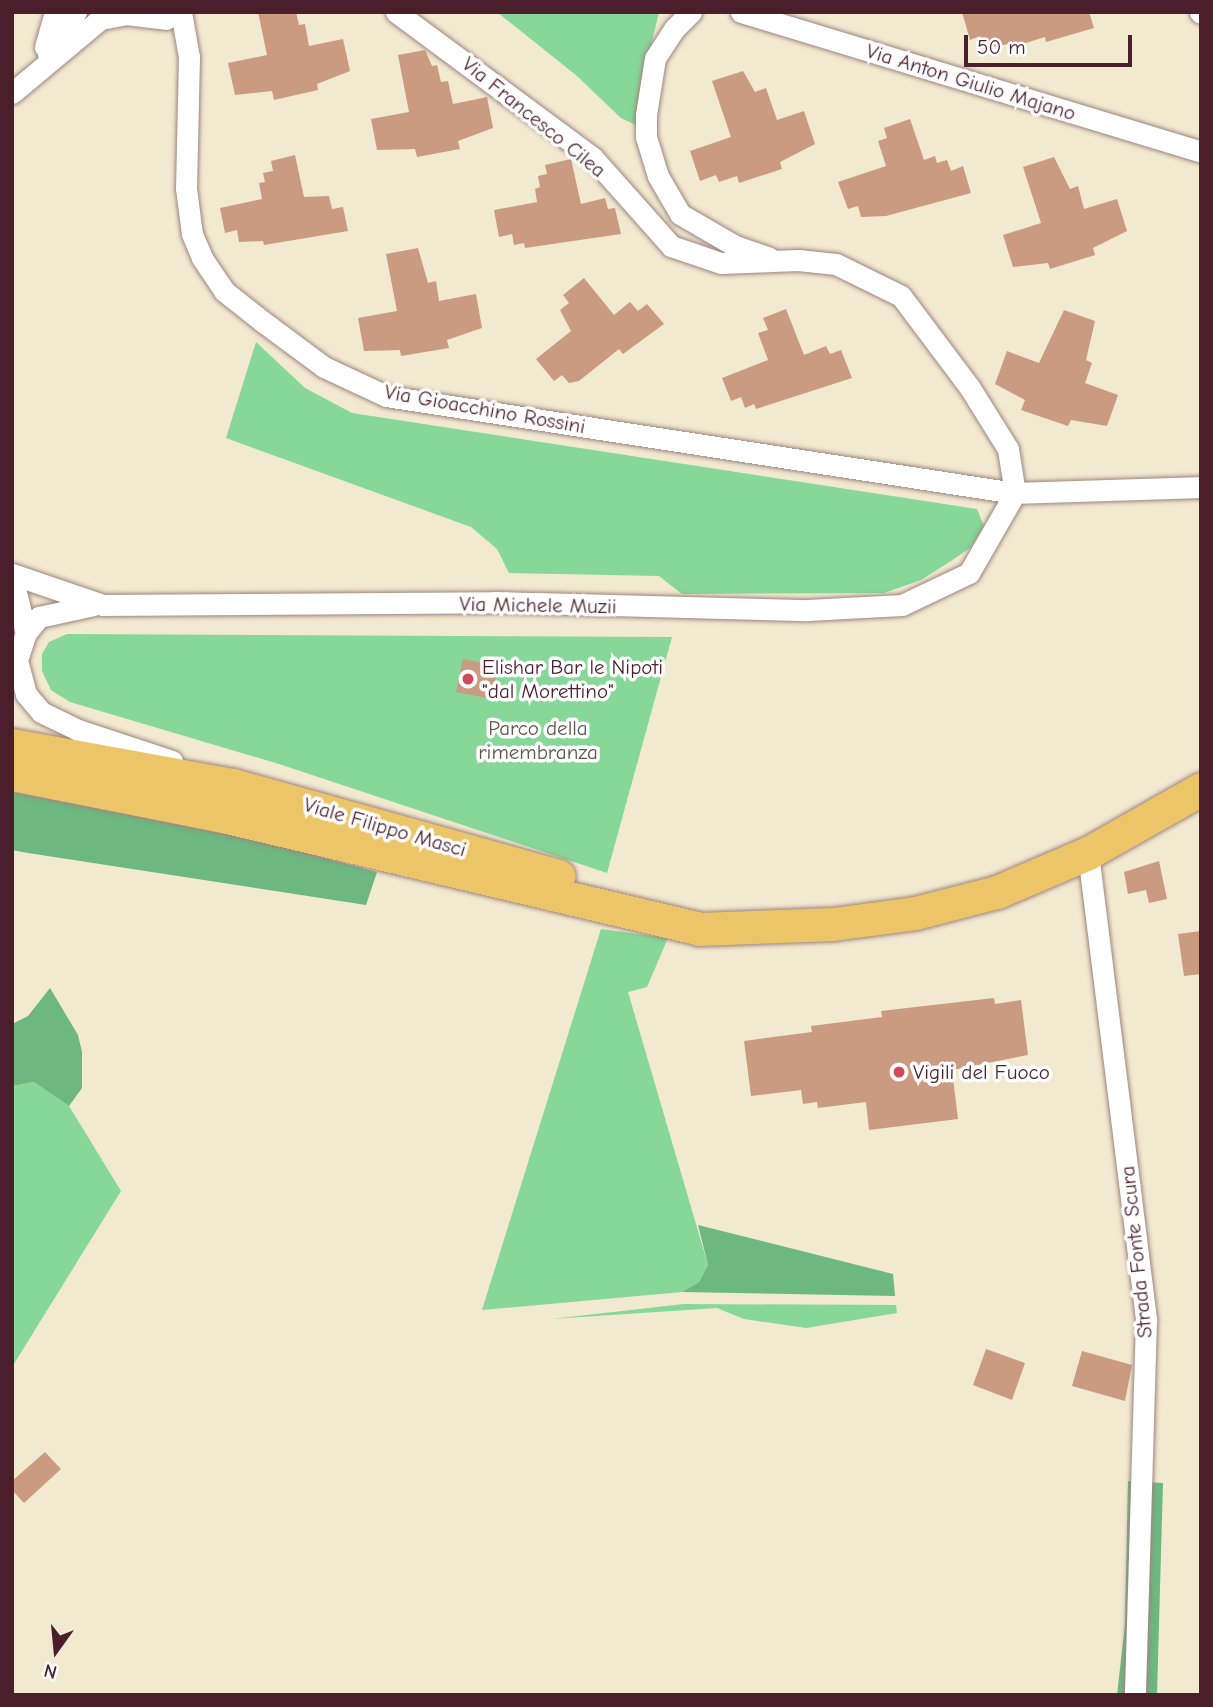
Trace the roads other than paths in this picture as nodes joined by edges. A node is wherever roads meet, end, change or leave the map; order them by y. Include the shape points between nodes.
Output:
1 (55, 12) edge
2 (76, 12) edge
3 (196, 12) edge
4 (396, 12) edge
5 (691, 12) edge
6 (741, 12) edge
7 (170, 14) edge
8 (105, 15) edge
9 (189, 57) junction
10 (39, 69) junction
11 (12, 93) edge
12 (1201, 152) edge
13 (778, 261) junction
14 (1201, 487) edge
15 (1014, 493) junction
16 (12, 575) edge
17 (103, 605) junction
18 (26, 633) junction
19 (15, 670) edge
20 (12, 745) edge
21 (12, 774) edge
22 (233, 785) junction
23 (1201, 789) edge
24 (1088, 853) junction
25 (754, 926) junction
26 (1135, 1695) edge

1 - 10 street
2 - 10 street
3 - 9 street
4 - 13 street, Via Francesco Cilea via 593,158 671,246 721,263
5 - 13 street, Via Francesco Cilea via 655,58 646,126 658,176 680,214 735,246
6 - 12 street, Via Anton Giulio Majano
7 - 8 street
7 - 9 street
8 - 10 street
9 - 15 street, Via Gioacchino Rossini via 186,188 192,234 202,258 224,291 324,367 386,396
10 - 11 street
13 - 15 street, Via Francesco Cilea via 836,264 901,296 970,388 1008,449
14 - 15 street, Via Gioacchino Rossini
15 - 17 street, Via Michele Muzii via 969,573 902,604 808,610 495,602
16 - 17 street, Via Michele Muzii
16 - 18 street
17 - 18 street via 60,609 38,617
18 - 19 street
19 - 22 street via 41,712 78,730
20 - 22 main road, Viale Filippo Masci
21 - 25 main road, Viale Filippo Masci via 227,817 641,918 699,929
22 - 25 main road, Viale Filippo Masci
23 - 24 main road, Viale Filippo Masci
24 - 25 main road, Viale Filippo Masci via 997,892 915,913 832,924
24 - 26 street, Strada Fonte Scura via 1146,1320

